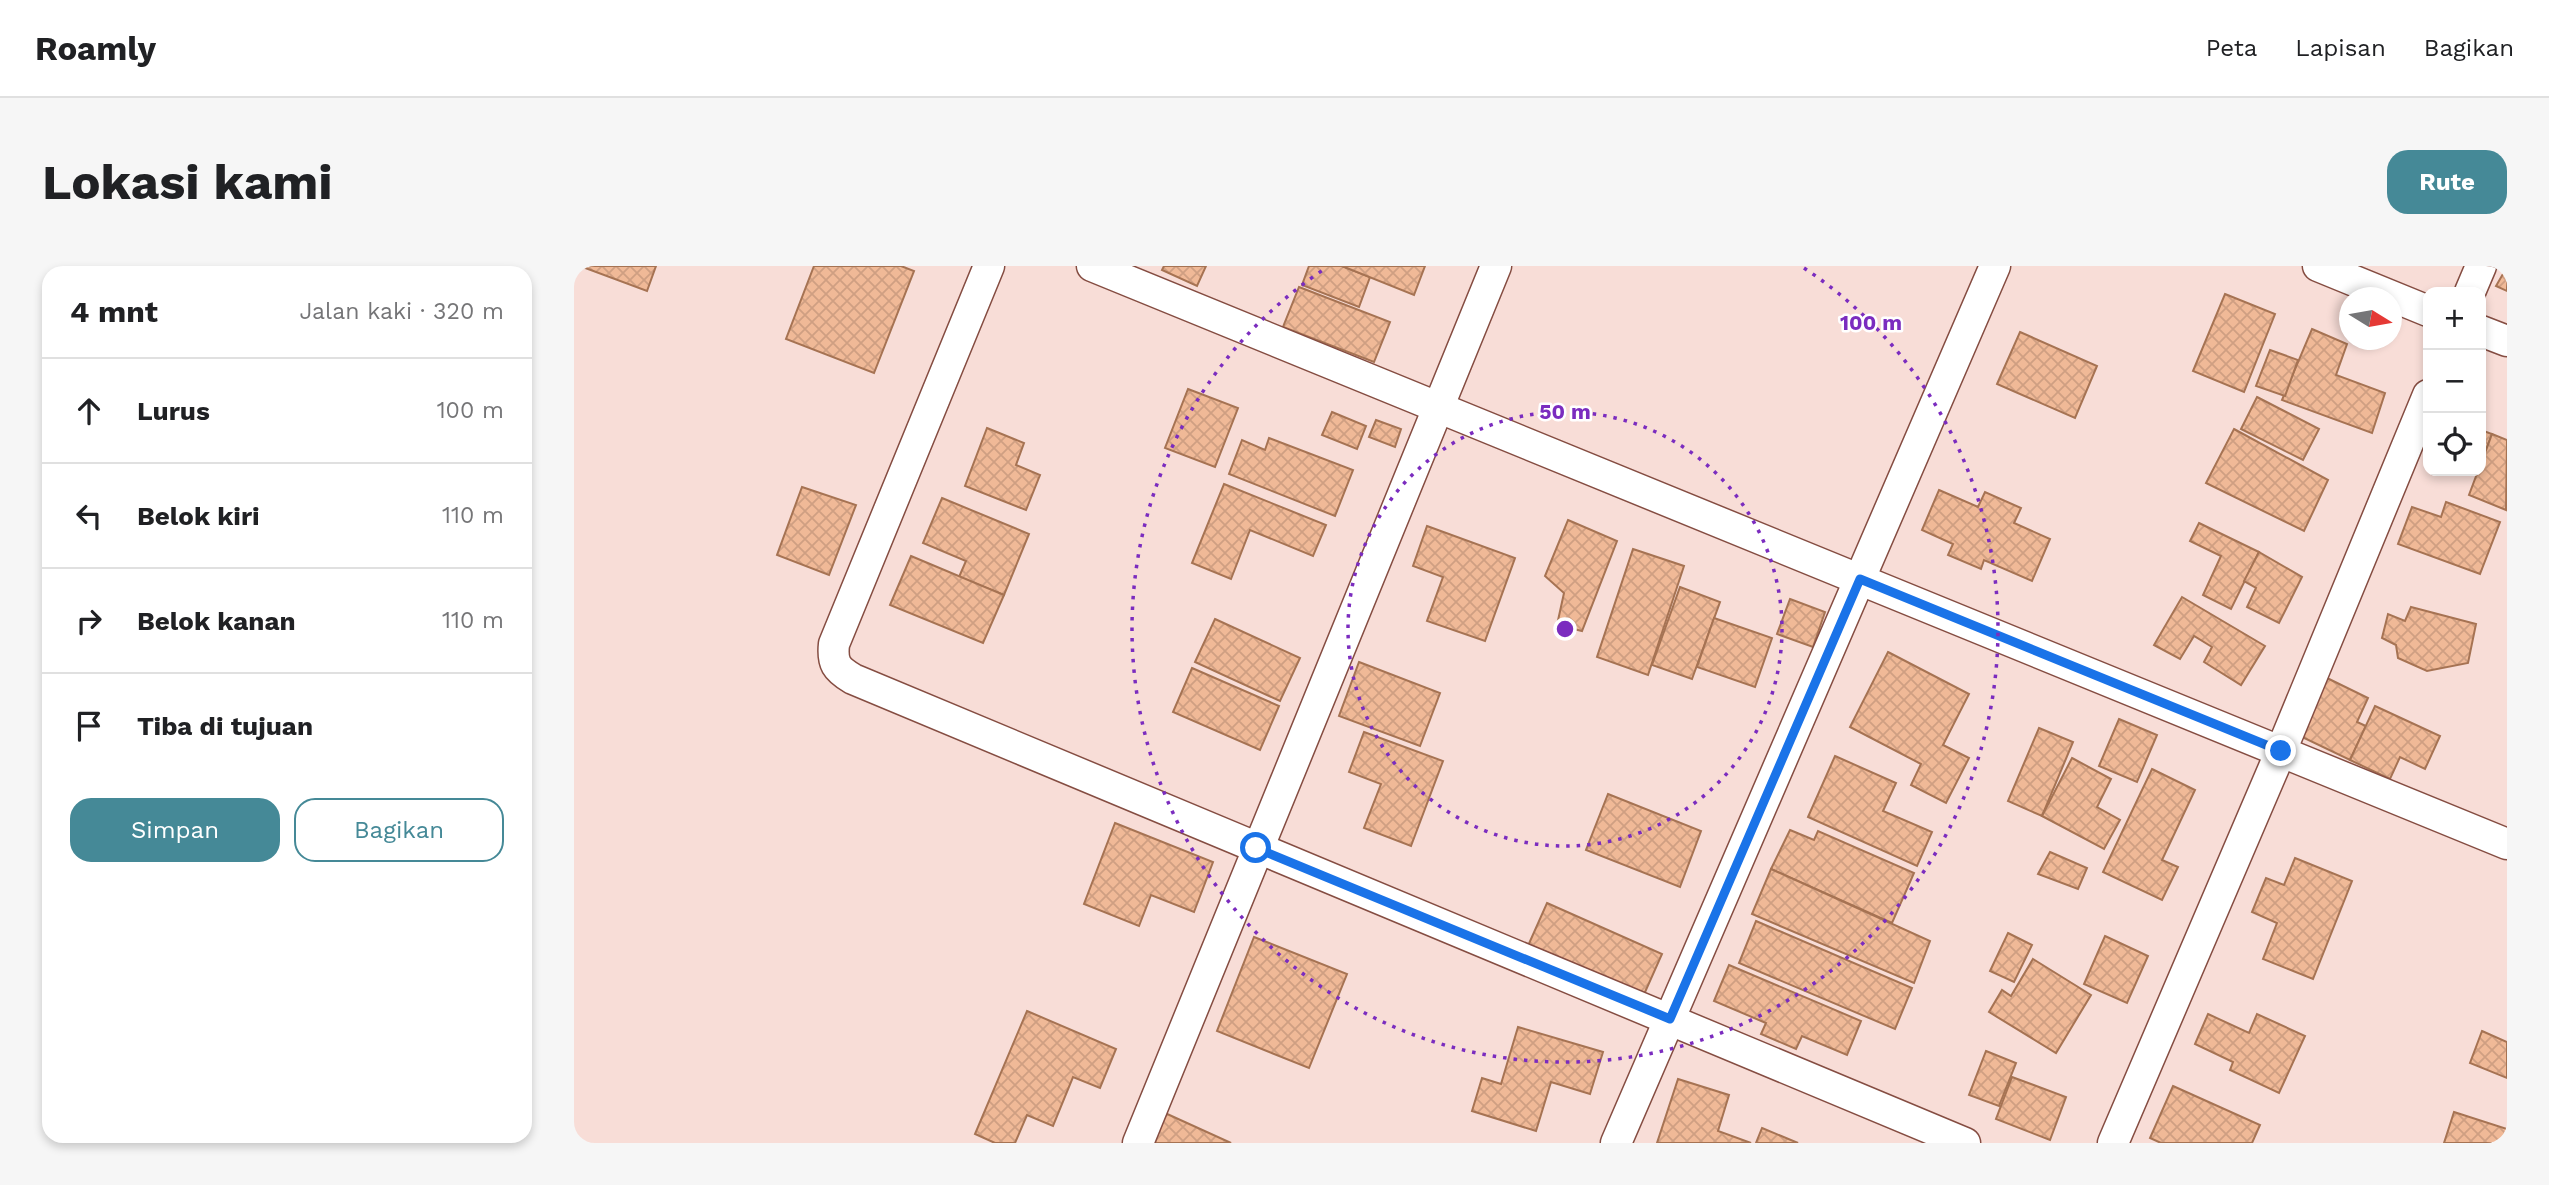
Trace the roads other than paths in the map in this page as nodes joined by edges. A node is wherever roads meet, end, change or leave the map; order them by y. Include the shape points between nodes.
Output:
1 (989, 266) edge
2 (1092, 266) edge
3 (1496, 266) edge
4 (1995, 266) edge
5 (2318, 266) edge
6 (2481, 266) edge
7 (2472, 287) edge
8 (2423, 309) edge
9 (2486, 333) edge
10 (2507, 341) edge
11 (2423, 407) edge
12 (1436, 408) junction
13 (1860, 579) junction
14 (2281, 751) junction
15 (2507, 844) edge
16 (1256, 848) junction
17 (1670, 1019) junction
18 (1921, 1133) edge
19 (1138, 1143) edge
20 (1616, 1143) edge
21 (1965, 1143) edge
22 (2113, 1143) edge

1 - 16 street via 834,644 832,660 853,679
2 - 12 street
3 - 12 street
4 - 13 street
5 - 8 street
6 - 7 street
9 - 10 street
11 - 14 street
12 - 13 street
12 - 16 street
13 - 14 street
13 - 17 street
14 - 15 street
14 - 22 street
16 - 17 street
16 - 19 street
17 - 18 street
17 - 20 street
18 - 21 street

